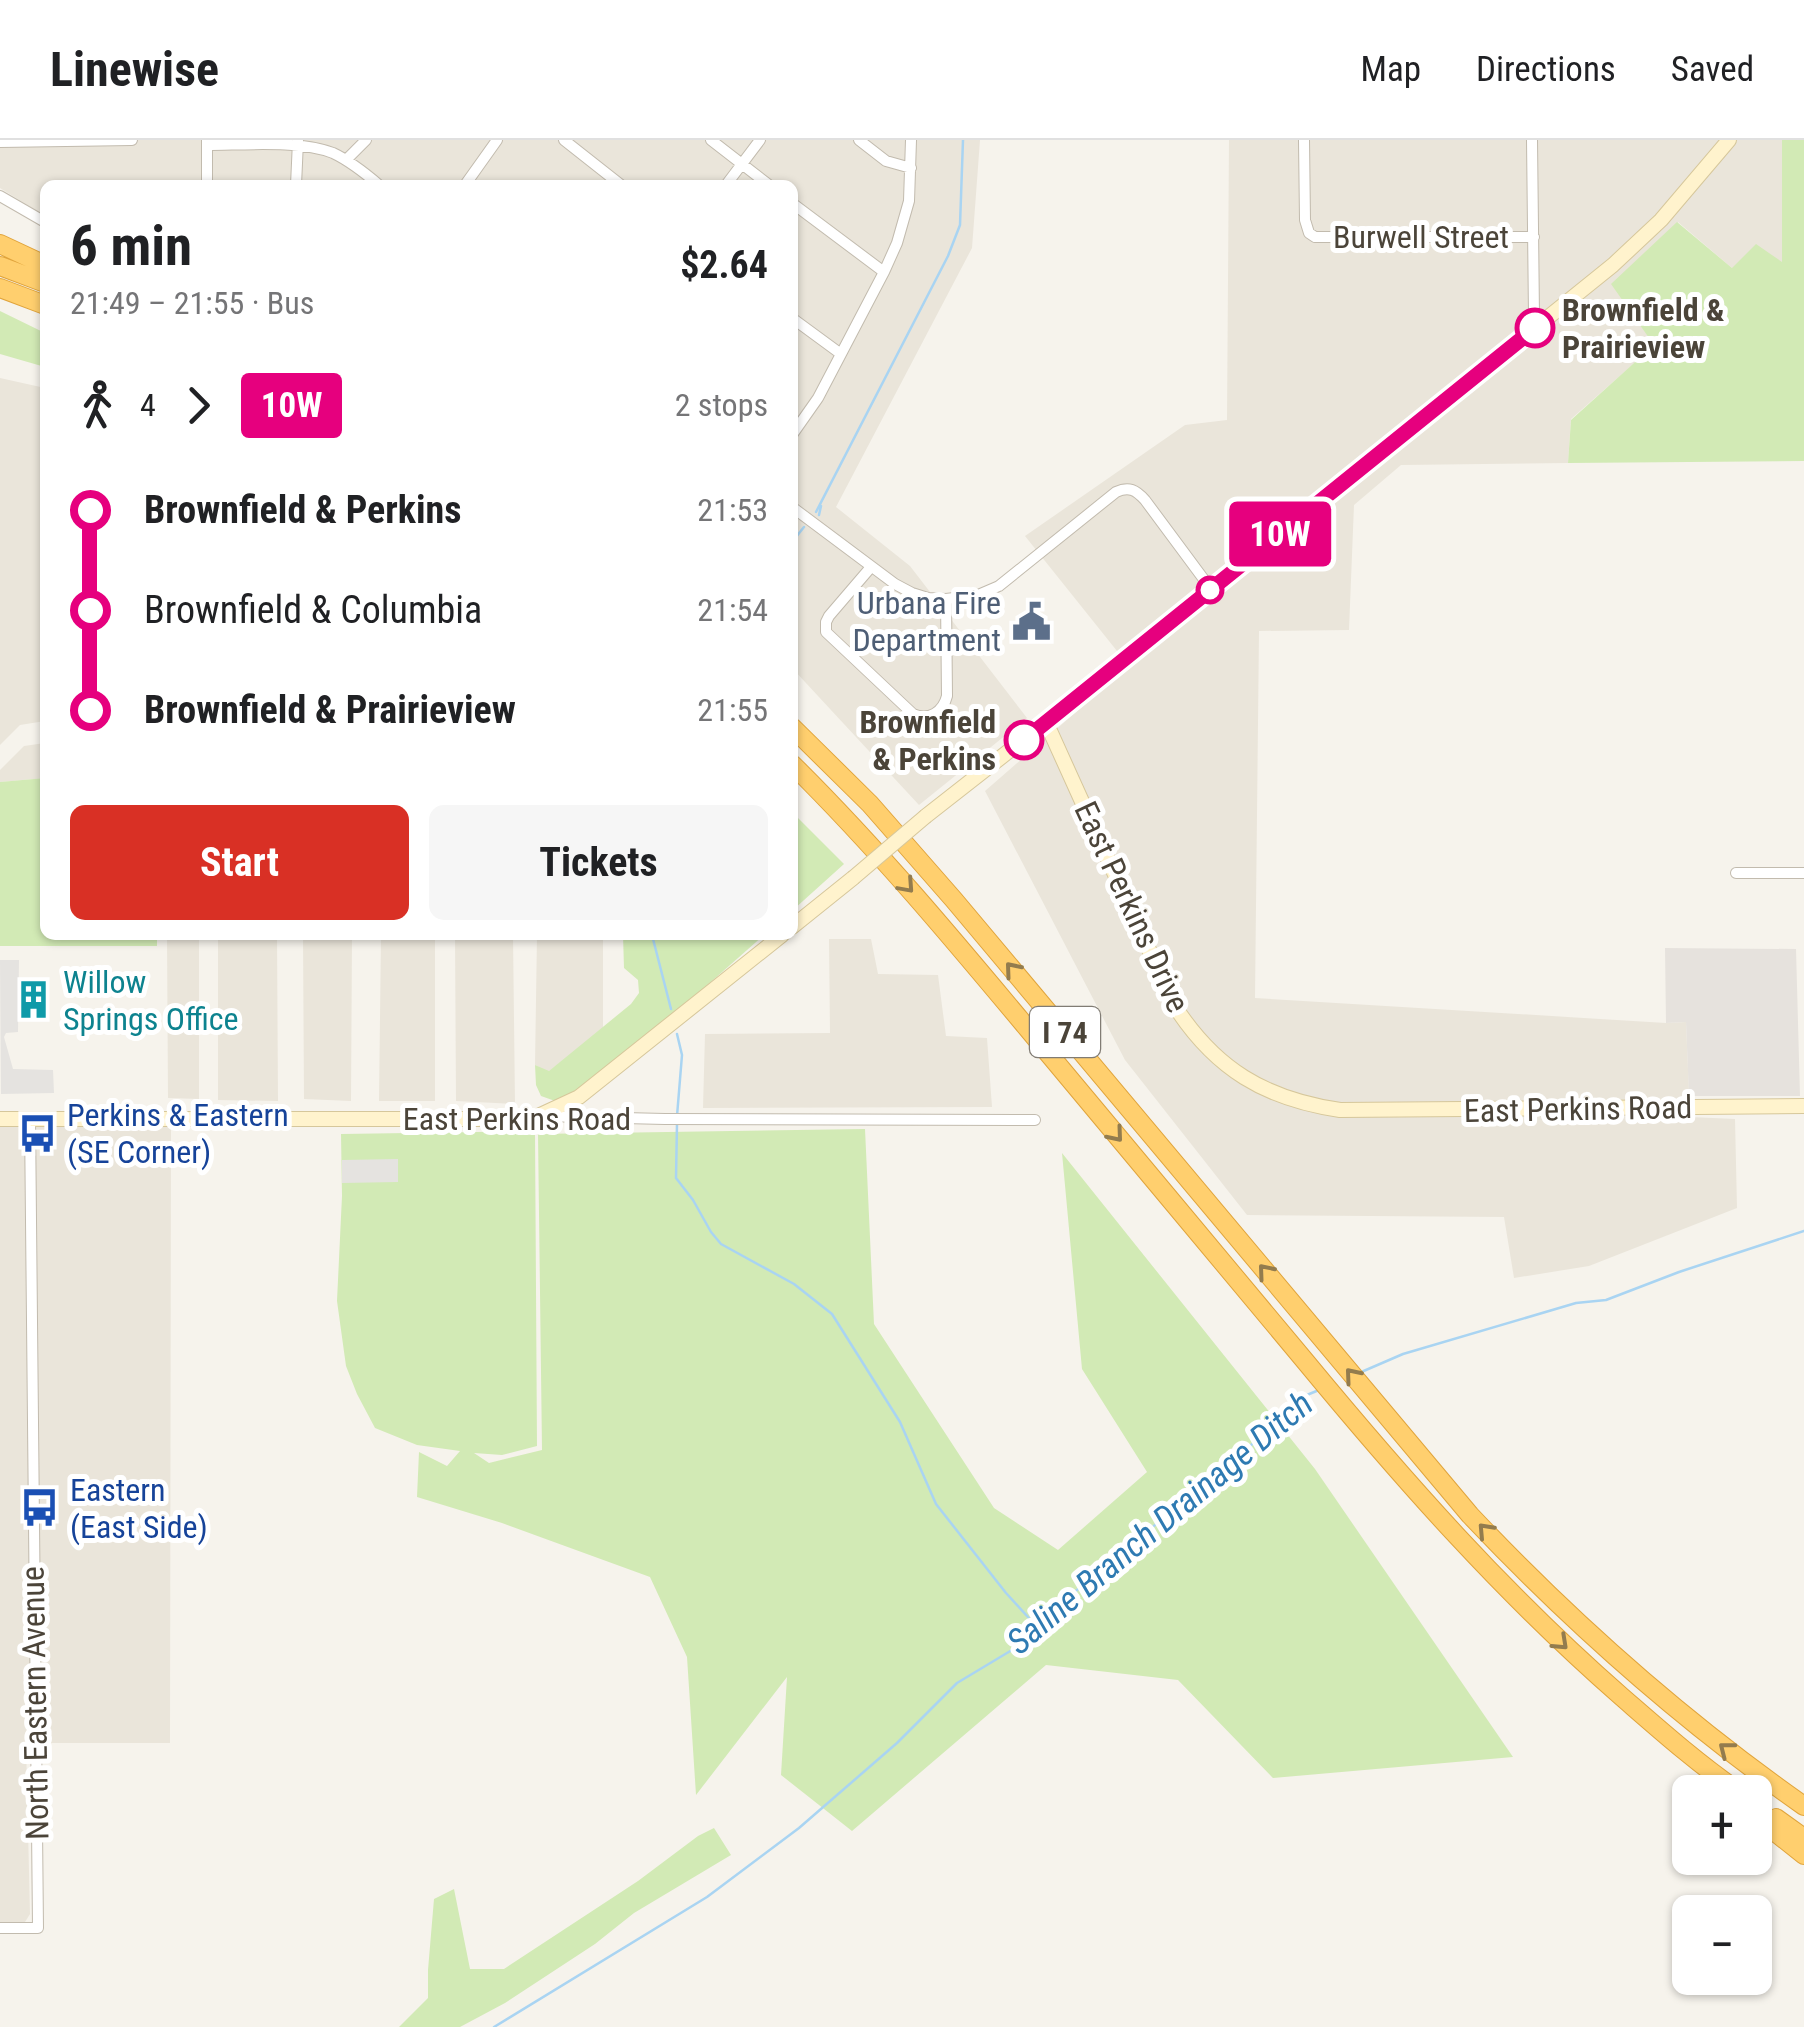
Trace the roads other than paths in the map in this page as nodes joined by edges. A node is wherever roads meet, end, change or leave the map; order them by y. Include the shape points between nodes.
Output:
1 (132, 140) edge
2 (366, 140) edge
3 (497, 140) edge
4 (564, 140) edge
5 (711, 140) edge
6 (760, 140) edge
7 (859, 140) edge
8 (911, 140) edge
9 (1304, 140) edge
10 (1532, 140) edge
11 (1729, 140) edge
12 (0, 142) edge
13 (298, 142) edge
14 (207, 143) edge
15 (346, 160) junction
16 (741, 165) junction
17 (910, 168) junction
18 (207, 180) edge
19 (296, 180) edge
20 (372, 180) edge
21 (469, 180) edge
22 (615, 180) edge
23 (730, 180) edge
24 (762, 180) edge
25 (0, 196) edge
26 (798, 208) edge
27 (40, 219) edge
28 (1534, 237) junction
29 (0, 244) edge
30 (40, 263) edge
31 (0, 266) edge
32 (884, 272) junction
33 (40, 281) edge
34 (0, 288) edge
35 (0, 301) edge
36 (40, 304) edge
37 (40, 314) edge
38 (798, 322) edge
39 (1538, 326) junction
40 (841, 354) junction
41 (798, 427) edge
42 (798, 512) edge
43 (870, 567) junction
44 (1212, 589) junction
45 (946, 599) junction
46 (1046, 722) junction
47 (798, 733) edge
48 (798, 770) edge
49 (1736, 873) dead end
50 (1804, 873) edge
51 (798, 921) edge
52 (776, 940) edge
53 (1804, 1106) edge
54 (1352, 1111) joint
55 (538, 1116) junction
56 (0, 1119) edge
57 (30, 1119) junction
58 (1035, 1120) dead end
59 (1703, 1767) junction
60 (1711, 1775) edge
61 (1715, 1775) edge
62 (1804, 1806) edge
63 (1772, 1816) edge
64 (1772, 1830) edge
65 (1804, 1838) edge
66 (1804, 1855) edge
67 (0, 1928) edge

1 - 12 street
2 - 15 street
3 - 21 street
4 - 22 street
5 - 16 street
6 - 16 street
7 - 17 street via 886,161
8 - 17 street
9 - 28 street, Burwell Street via 1305,220 1315,237
10 - 28 street
11 - 39 street via 1642,240
13 - 14 street
13 - 15 street
13 - 19 street
14 - 18 street
15 - 20 street
16 - 23 street
16 - 24 street
17 - 32 street via 909,201
25 - 27 street
26 - 32 street
28 - 39 street
29 - 30 highway
31 - 33 highway
32 - 40 street
34 - 36 highway
35 - 37 highway
38 - 40 street
39 - 44 street
40 - 41 street
42 - 43 street
43 - 45 street via 912,593
43 - 45 street via 830,616 826,632 920,717 938,712 947,696
44 - 45 street via 1129,488 999,586
44 - 46 street
46 - 51 street, bridge
46 - 54 street, East Perkins Drive via 1187,1025 1213,1055 1255,1085 1316,1107
62 -> 47 highway, I 74 via 1663,1698 1470,1515 942,886
48 -> 59 highway, I 74 via 932,915 1444,1524 1568,1650
49 - 50 street
52 - 55 street via 579,1097
53 - 54 street, East Perkins Road
55 - 57 street, East Perkins Road
55 - 58 street, East Perkins Road
56 - 57 street, East Perkins Road
57 - 67 street, North Eastern Avenue via 38,1928
59 - 60 highway
59 - 61 highway, I 74
63 - 65 highway
64 - 66 highway

